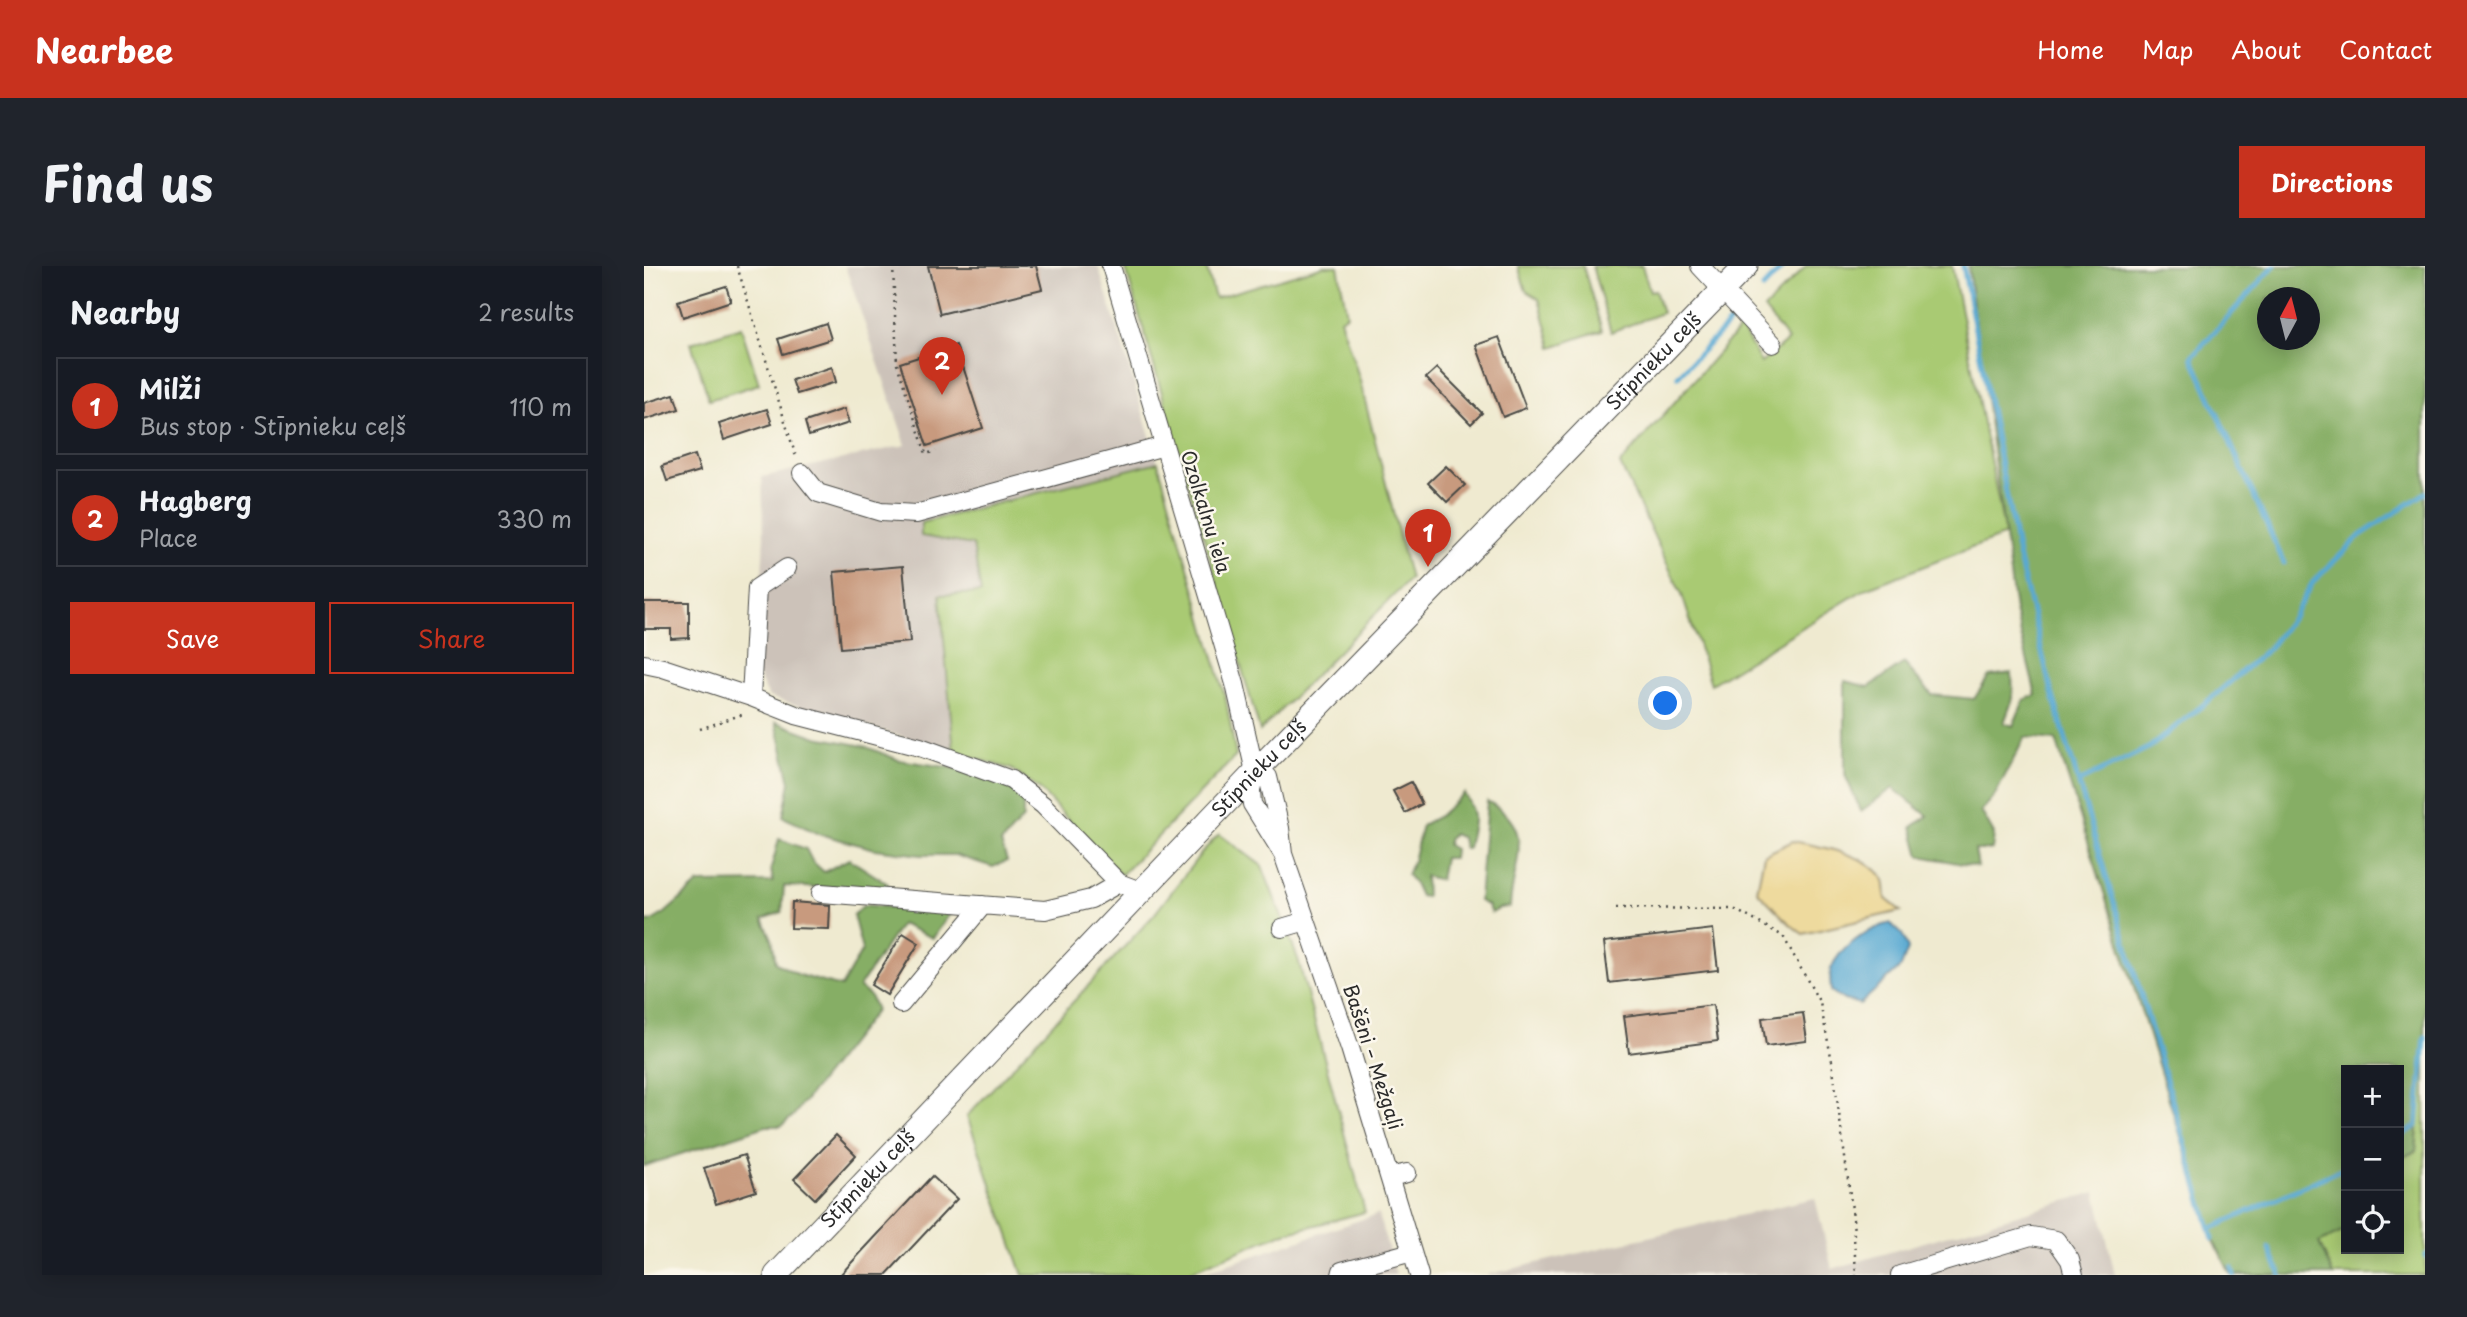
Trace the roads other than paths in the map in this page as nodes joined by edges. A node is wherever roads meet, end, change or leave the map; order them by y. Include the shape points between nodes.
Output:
1 (1111, 266) edge
2 (1700, 266) edge
3 (1746, 266) edge
4 (1722, 291) junction
5 (1773, 344) dead end
6 (1164, 446) junction
7 (802, 473) road end
8 (787, 568) dead end
9 (644, 664) edge
10 (751, 697) junction
11 (1255, 772) junction
12 (1118, 883) junction
13 (1143, 892) junction
14 (821, 893) dead end
15 (983, 905) junction
16 (1306, 921) junction
17 (1282, 928) dead end
18 (901, 1004) dead end
19 (1412, 1252) junction
20 (776, 1275) edge
21 (1341, 1275) edge
22 (1419, 1275) edge
23 (1900, 1275) edge
24 (2074, 1275) edge

1 - 6 street, Ozolkalnu iela
2 - 4 street
3 - 4 main road, Stīpnieku ceļš
4 - 5 street
4 - 11 main road, Stīpnieku ceļš
6 - 7 street via 916,514 881,512 818,493
6 - 11 street, Ozolkalnu iela via 1235,684
8 - 10 street via 757,588
9 - 10 street
10 - 12 street via 796,715 920,747 1011,780 1043,805
11 - 13 main road, Stīpnieku ceļš
11 - 16 street, Bašēni – Mežgaļi via 1268,778 1283,854
12 - 13 street
12 - 15 street via 1091,899 1045,910
13 - 20 main road, Stīpnieku ceļš
14 - 15 street
15 - 18 street
16 - 17 street
16 - 19 street, Bašēni – Mežgaļi via 1398,1175
19 - 21 street
19 - 22 street, Bašēni – Mežgaļi
23 - 24 street via 2031,1236 2056,1240

